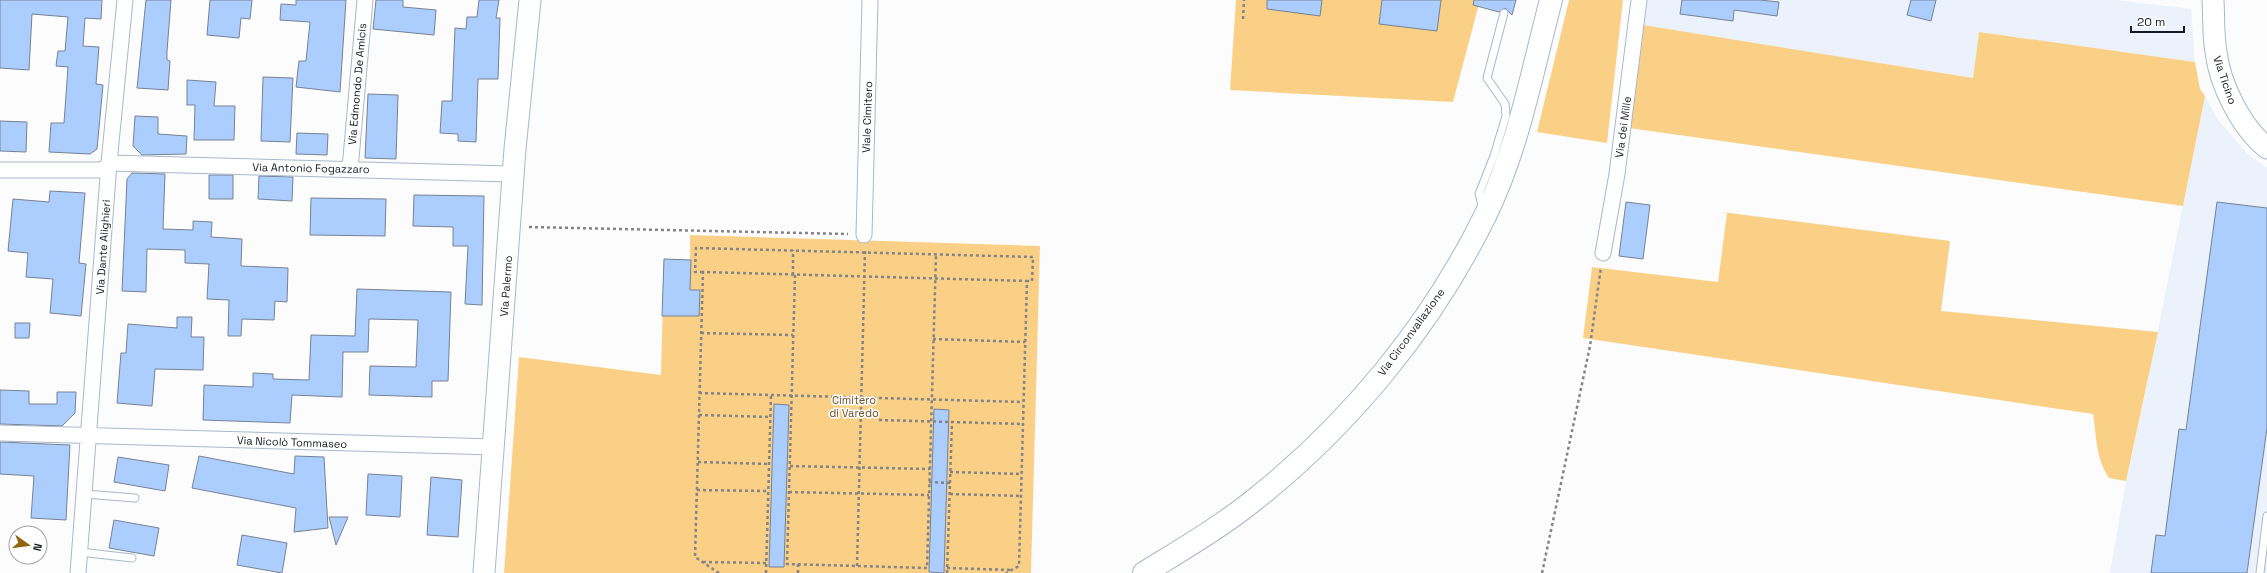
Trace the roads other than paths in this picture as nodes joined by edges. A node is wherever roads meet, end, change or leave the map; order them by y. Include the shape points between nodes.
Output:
1 (125, 0) edge
2 (365, 0) edge
3 (530, 0) edge
4 (870, 0) edge
5 (1551, 0) edge
6 (1639, 0) edge
7 (2213, 0) edge
8 (1504, 13) dead end
9 (2267, 148) edge
10 (109, 163) junction
11 (350, 169) junction
12 (0, 170) edge
13 (514, 174) junction
14 (1485, 216) junction
15 (864, 235) road end
16 (1604, 253) road end
17 (0, 433) edge
18 (89, 435) junction
19 (495, 447) junction
20 (85, 494) junction
21 (135, 498) dead end
22 (2267, 516) edge
23 (80, 552) junction
24 (132, 558) dead end
25 (78, 573) edge
26 (484, 573) edge
27 (1144, 573) edge
28 (2260, 573) edge

1 - 10 street, Via Dante Alighieri
2 - 11 street, Via Edmondo De Amicis
3 - 13 street, Via Palermo
4 - 15 street, Viale Cimitero
5 - 14 main road, Via Circonvallazione via 1519,124
6 - 16 street, Via dei Mille
7 - 9 street, Via Ticino via 2216,53 2231,102 2258,140
8 - 14 lane via 1487,78 1505,104 1506,116 1479,194
10 - 11 street, Via Antonio Fogazzaro
10 - 12 street via 105,169 99,170
10 - 18 street, Via Dante Alighieri
11 - 13 street, Via Antonio Fogazzaro
13 - 19 street, Via Palermo
14 - 27 main road, Via Circonvallazione via 1431,307 1398,354 1356,405 1309,453 1253,501 1194,543
17 - 18 street, Via Nicolò Tommaseo
18 - 19 street, Via Nicolò Tommaseo
18 - 20 street, Via Dante Alighieri
19 - 26 street, Via Palermo
20 - 21 lane
20 - 23 street, Via Dante Alighieri
22 - 28 lane
23 - 24 lane
23 - 25 street, Via Dante Alighieri

